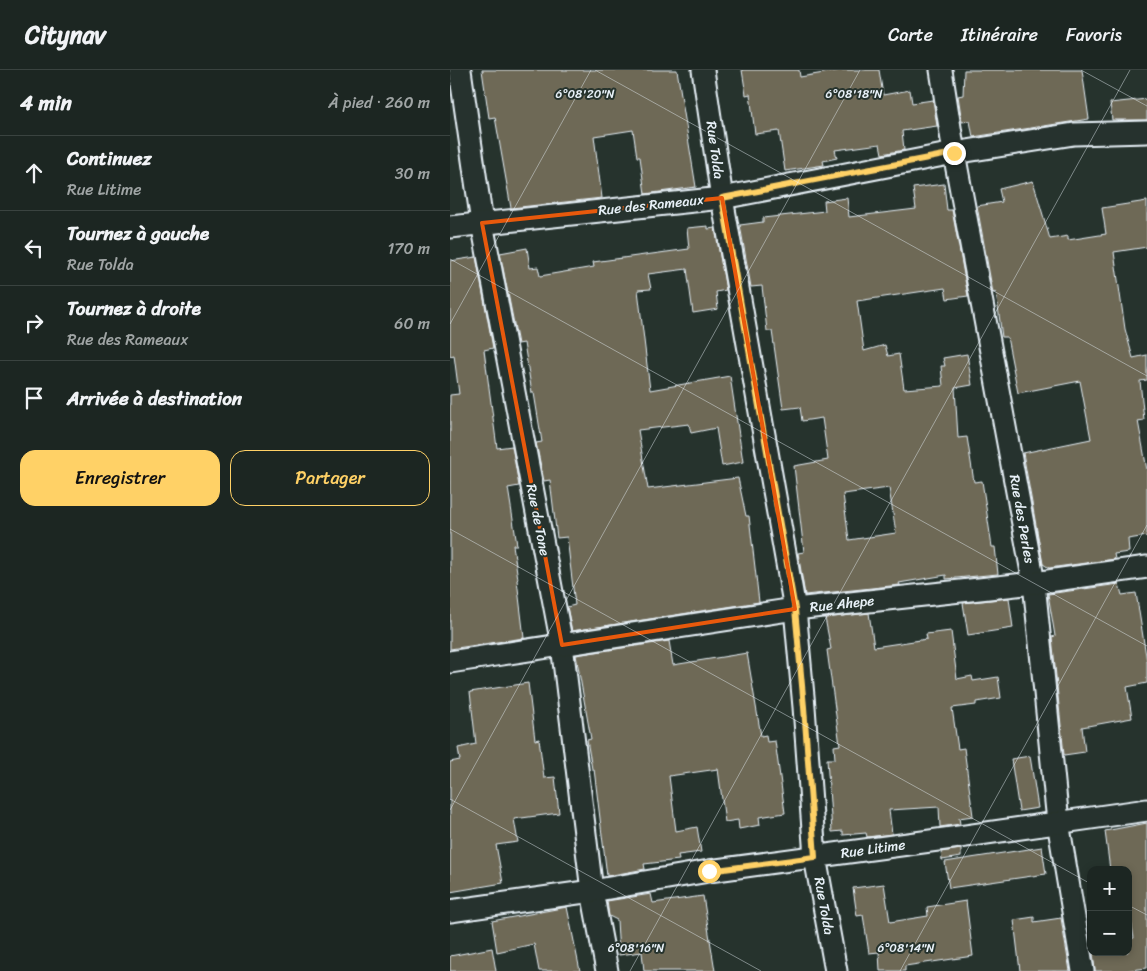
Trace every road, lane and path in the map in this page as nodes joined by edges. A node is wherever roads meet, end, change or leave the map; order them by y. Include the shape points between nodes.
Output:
1 (460, 70) edge
2 (703, 70) edge
3 (941, 70) edge
4 (1147, 132) edge
5 (954, 153) junction
6 (722, 198) junction
7 (482, 222) junction
8 (450, 227) edge
9 (1147, 567) edge
10 (1034, 583) junction
11 (795, 609) junction
12 (562, 645) junction
13 (450, 662) edge
14 (1147, 810) edge
15 (1058, 822) junction
16 (815, 857) junction
17 (592, 891) junction
18 (450, 911) edge
19 (607, 971) edge
20 (836, 971) edge
21 (1083, 971) edge

1 - 7 street, Rue de Tone
2 - 6 street, Rue Tolda
3 - 5 street, Rue des Perles
4 - 5 street, Rue des Rameaux via 1074,134
5 - 6 street, Rue des Rameaux
5 - 10 street, Rue des Perles
6 - 7 street, Rue des Rameaux
6 - 11 street, Rue Tolda
7 - 8 street, Rue des Rameaux
7 - 12 street, Rue de Tone
9 - 10 street, Rue Ahepe
10 - 11 street, Rue Ahepe
10 - 15 street, Rue des Perles
11 - 12 street, Rue Ahepe
11 - 16 street, Rue Tolda
12 - 13 street, Rue Ahepe
12 - 17 street, Rue de Tone
14 - 15 street, Rue Litime
15 - 16 street, Rue Litime
15 - 21 street, Rue des Perles
16 - 17 street, Rue Litime
16 - 20 street, Rue Tolda
17 - 18 street, Rue Litime
17 - 19 street, Rue de Tone

